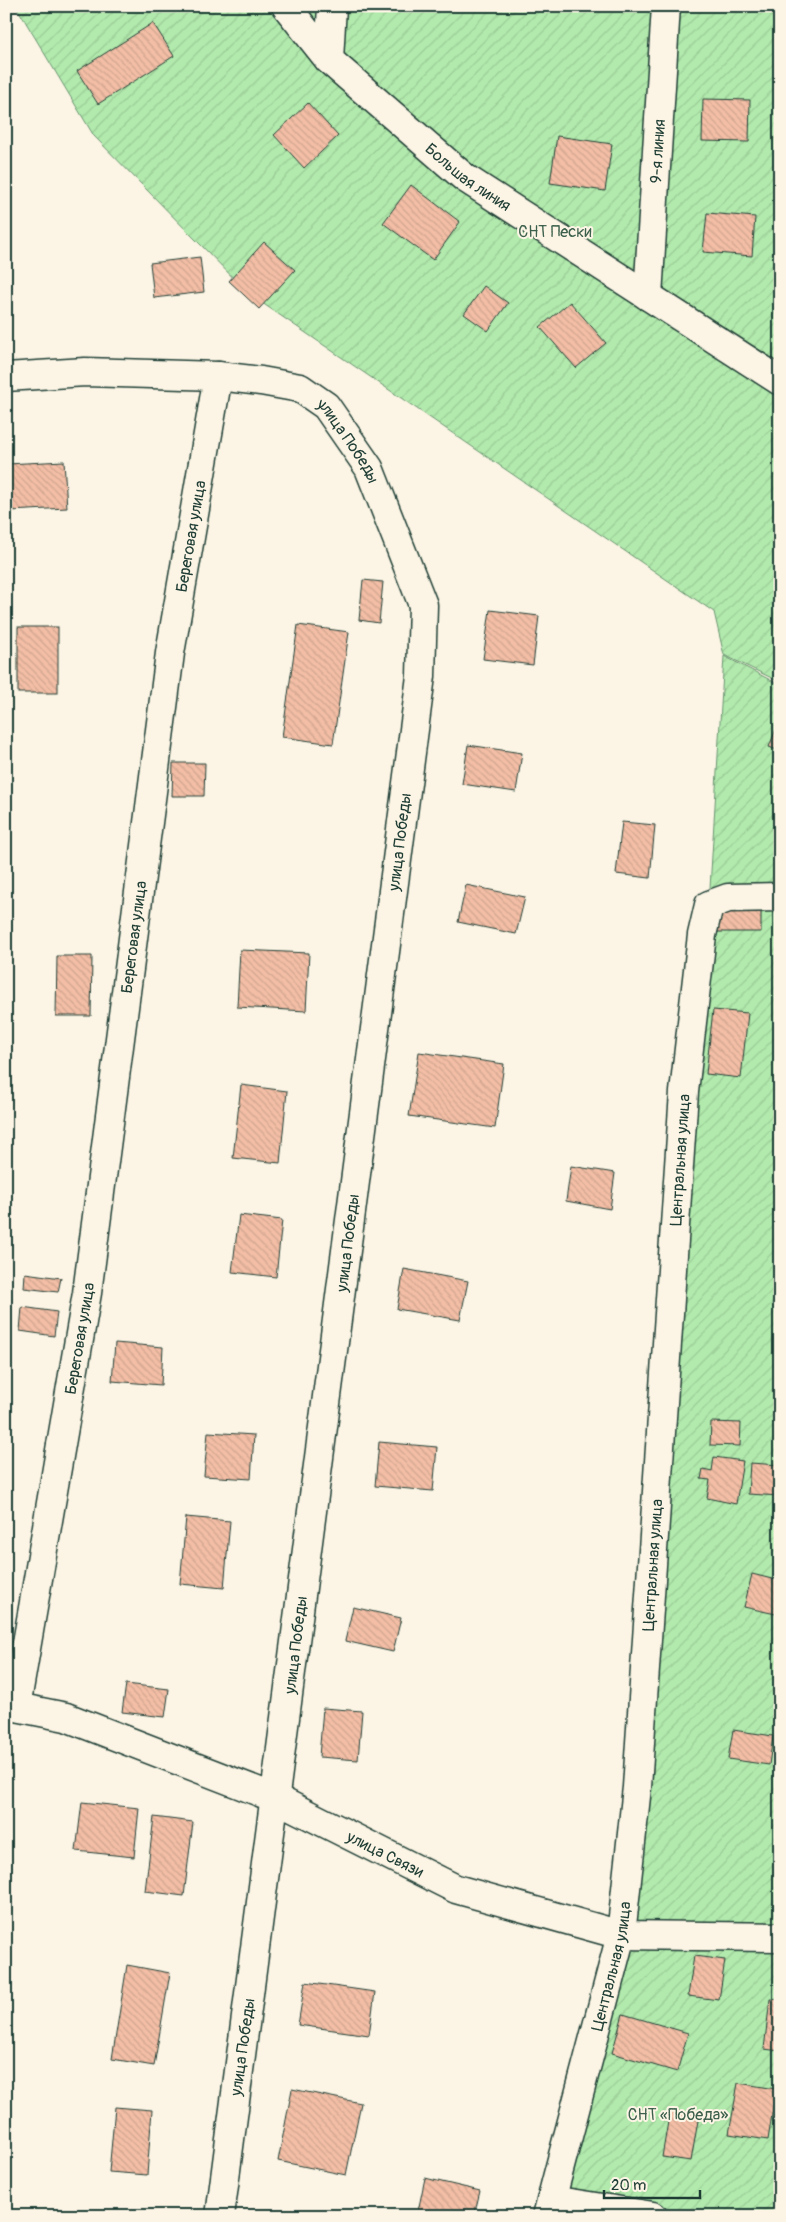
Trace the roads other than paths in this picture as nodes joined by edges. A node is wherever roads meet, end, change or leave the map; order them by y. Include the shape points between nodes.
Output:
1 (286, 6) edge
2 (332, 6) edge
3 (666, 6) edge
4 (329, 60) junction
5 (648, 296) junction
6 (218, 376) junction
7 (6, 377) edge
8 (780, 380) edge
9 (780, 898) edge
10 (11, 1706) edge
11 (276, 1798) junction
12 (620, 1935) junction
13 (780, 1937) edge
14 (549, 2208) edge
15 (220, 2216) edge
16 (653, 2216) edge

1 - 4 street, Большая линия
2 - 4 street
3 - 5 street, 9-я линия
4 - 5 street, Большая линия via 465,178
5 - 8 street, Большая линия
6 - 7 street via 85,372
6 - 10 street, Береговая улица via 170,653 87,1293
6 - 11 street, улица Победы via 300,388 326,406 368,468 423,605 421,676
9 - 12 street, Центральная улица via 728,898 709,905 702,935 684,1092 638,1777
10 - 11 street, улица Связи via 66,1717
11 - 12 street, улица Связи via 456,1889
11 - 15 street, улица Победы
12 - 13 street, улица Связи
12 - 14 street, Центральная улица
14 - 16 street

